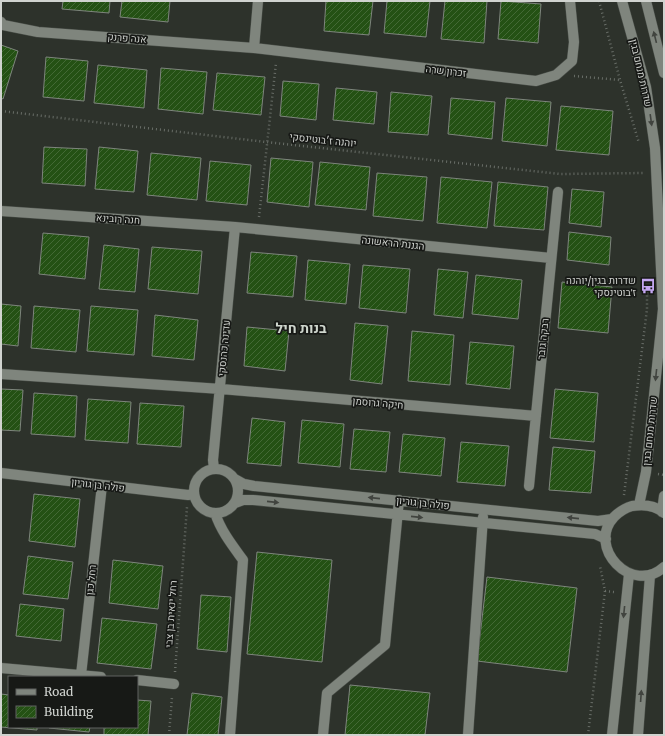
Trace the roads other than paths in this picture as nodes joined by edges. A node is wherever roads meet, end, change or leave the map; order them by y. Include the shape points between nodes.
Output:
1 (258, 1) edge
2 (570, 1) edge
3 (622, 1) edge
4 (646, 1) edge
5 (1, 22) edge
6 (254, 48) junction
7 (664, 73) edge
8 (558, 192) dead end
9 (1, 211) edge
10 (235, 227) junction
11 (551, 258) junction
12 (1, 374) edge
13 (221, 389) junction
14 (536, 416) junction
15 (214, 469) junction
16 (1, 473) edge
17 (235, 479) junction
18 (102, 485) junction
19 (529, 486) dead end
20 (191, 494) junction
21 (664, 496) edge
22 (399, 500) junction
23 (235, 503) junction
24 (639, 505) junction
25 (483, 509) junction
26 (510, 512) junction
27 (663, 512) edge
28 (215, 514) junction
29 (398, 515) junction
30 (612, 520) junction
31 (482, 523) junction
32 (508, 526) junction
33 (606, 538) junction
34 (664, 567) edge
35 (628, 574) junction
36 (650, 575) junction
37 (1, 668) edge
38 (81, 675) junction
39 (91, 676) edge
40 (138, 680) edge
41 (174, 684) road end
42 (230, 735) edge
43 (323, 735) edge
44 (468, 735) edge
45 (612, 735) edge
46 (638, 735) edge

1 - 6 street
2 - 6 street, זכרון שרה via 574,42 572,61 556,75 536,82
3 -> 24 street, שדרות מנחם בגין via 646,87 655,148 663,309 646,472
7 -> 4 street
5 - 6 street, אנה פרנק via 3,25 38,32
8 - 11 street, רבקה גובר
9 - 10 street, חנה רובינא
10 - 11 street, הגננת הראשונה
10 - 13 street, עדינה כהנסקי
11 - 14 street, רבקה גובר
12 - 13 street
13 - 14 street, חיקה גרוסמן
13 - 15 street, עדינה כהנסקי
14 - 19 street, רבקה גובר
15 - 17 street via 226,471
15 - 20 street via 201,474
16 - 18 street, פולה בן גוריון
22 -> 17 street, פולה בן גוריון via 254,486
17 - 23 street via 239,491
18 - 20 street, פולה בן גוריון
18 - 38 street, רחל כגן
20 - 28 street via 202,507
21 - 27 street
22 - 25 street, פולה בן גוריון
22 - 29 street
23 - 28 street via 230,509
23 -> 29 street, פולה בן גוריון via 253,500
24 - 27 street via 655,507
24 - 30 street via 629,507
25 - 26 street, פולה בן גוריון
25 - 31 street
30 -> 26 street, פולה בן גוריון via 598,521
26 - 32 street
28 - 42 street via 229,542 243,560
29 -> 31 street, פולה בן גוריון
29 - 43 street via 385,646 327,693
30 - 33 street
31 - 32 street, פולה בן גוריון
31 - 44 street
32 - 33 street, פולה בן גוריון via 595,534
33 - 35 street via 607,550 612,560
34 - 36 street
35 - 36 street
35 -> 45 street
46 -> 36 street
37 - 38 street
38 - 39 street
40 - 41 street

